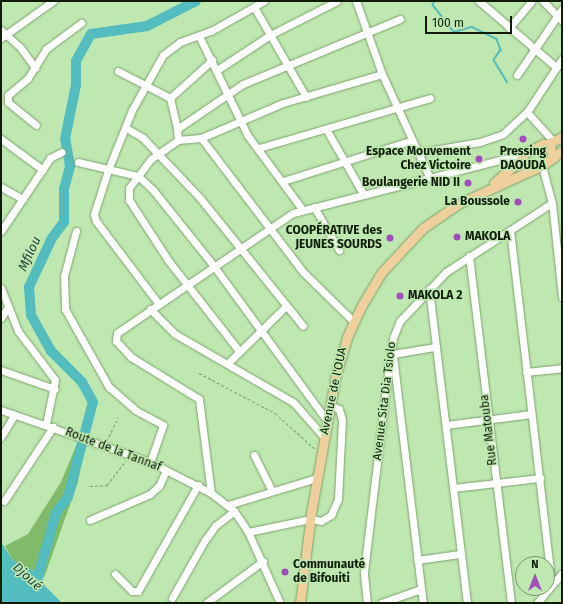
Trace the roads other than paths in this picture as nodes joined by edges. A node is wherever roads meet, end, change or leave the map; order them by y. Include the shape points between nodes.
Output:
1 (52, 1) edge
2 (264, 1) edge
3 (337, 1) edge
4 (356, 1) edge
5 (479, 1) edge
6 (532, 1) edge
7 (543, 1) edge
8 (254, 8) junction
9 (562, 9) edge
10 (560, 18) edge
11 (400, 19) dead end
12 (81, 23) dead end
13 (509, 28) junction
14 (368, 33) junction
15 (2, 34) edge
16 (270, 35) junction
17 (199, 36) junction
18 (533, 50) junction
19 (562, 59) edge
20 (212, 60) junction
21 (290, 65) junction
22 (556, 67) junction
23 (35, 68) junction
24 (217, 70) junction
25 (118, 71) dead end
26 (382, 74) junction
27 (517, 75) dead end
28 (145, 85) junction
29 (227, 92) junction
30 (306, 97) junction
31 (170, 98) junction
32 (430, 98) dead end
33 (398, 109) junction
34 (527, 112) junction
35 (240, 122) junction
36 (36, 125) dead end
37 (126, 128) junction
38 (177, 129) junction
39 (326, 129) junction
40 (201, 138) junction
41 (562, 138) edge
42 (1, 139) edge
43 (178, 140) junction
44 (410, 141) junction
45 (550, 143) junction
46 (259, 148) junction
47 (62, 152) road end
48 (416, 153) junction
49 (560, 154) edge
50 (157, 155) junction
51 (523, 157) junction
52 (346, 161) junction
53 (78, 162) road end
54 (542, 166) junction
55 (43, 170) junction
56 (108, 170) junction
57 (532, 170) junction
58 (138, 176) junction
59 (429, 176) junction
60 (283, 181) junction
61 (1, 187) edge
62 (485, 190) junction
63 (364, 194) junction
64 (23, 200) junction
65 (552, 203) junction
66 (314, 207) junction
67 (302, 209) junction
68 (268, 228) junction
69 (510, 230) junction
70 (1, 231) edge
71 (76, 231) dead end
72 (240, 246) junction
73 (339, 250) dead end
74 (469, 256) junction
75 (214, 265) junction
76 (561, 280) edge
77 (188, 284) junction
78 (1, 288) edge
79 (429, 289) junction
80 (562, 297) edge
81 (158, 303) junction
82 (8, 307) junction
83 (285, 307) junction
84 (150, 309) junction
85 (1, 318) edge
86 (353, 321) junction
87 (303, 326) dead end
88 (260, 329) junction
89 (393, 338) junction
90 (435, 347) junction
91 (239, 351) junction
92 (393, 354) junction
93 (228, 363) junction
94 (562, 368) edge
95 (1, 370) edge
96 (526, 372) junction
97 (55, 389) junction
98 (330, 405) junction
99 (1, 410) edge
100 (14, 414) junction
101 (531, 414) junction
102 (487, 419) junction
103 (327, 421) junction
104 (46, 424) junction
105 (446, 425) junction
106 (53, 427) junction
107 (1, 437) edge
108 (324, 438) junction
109 (254, 455) dead end
110 (150, 462) junction
111 (166, 470) junction
112 (317, 478) junction
113 (540, 478) junction
114 (495, 483) junction
115 (198, 485) junction
116 (453, 488) junction
117 (272, 491) junction
118 (211, 493) junction
119 (4, 501) dead end
120 (228, 505) junction
121 (234, 511) junction
122 (310, 519) junction
123 (90, 520) dead end
124 (248, 532) junction
125 (460, 554) junction
126 (549, 556) edge
127 (417, 560) junction
128 (263, 561) junction
129 (562, 573) edge
130 (115, 574) dead end
131 (555, 581) edge
132 (421, 589) junction
133 (172, 598) dead end
134 (206, 603) edge
135 (280, 603) edge
136 (300, 603) edge
137 (367, 603) edge
138 (381, 603) edge
139 (423, 603) edge
140 (467, 603) edge
141 (511, 603) edge

1 - 15 street
2 - 8 street
3 - 16 street
4 - 14 street
5 - 13 street
6 - 13 street
7 - 10 street
8 - 16 street
8 - 17 street
9 - 10 street
10 - 18 street
11 - 14 street
12 - 23 street via 46,49
13 - 18 street
14 - 21 street
14 - 26 street
15 - 23 street via 20,47
16 - 21 street
16 - 24 street
17 - 20 street
17 - 28 street via 180,42 162,55
18 - 22 street
18 - 27 street
19 - 22 street
20 - 24 street
20 - 31 street
21 - 29 street
21 - 30 street
22 - 34 street
23 - 36 street via 7,99
24 - 29 street
25 - 28 street
26 - 30 street
26 - 33 street
28 - 31 street
28 - 37 street
29 - 35 street
29 - 38 street
30 - 35 street
31 - 38 street
32 - 33 street
33 - 39 street
33 - 44 street
34 - 45 street
34 - 48 street via 495,138
35 - 40 street
35 - 46 street
37 - 50 street via 143,138
37 - 56 street
38 - 43 street
39 - 46 street
39 - 52 street
40 - 43 street
40 - 68 street
41 - 45 main road
42 - 55 street
43 - 50 street
44 - 48 street
44 - 52 street
45 - 49 main road
45 - 51 main road, Avenue de l'OUA
46 - 60 street
47 - 55 street via 54,153
48 - 59 street
49 - 54 main road, Avenue de l'OUA
50 - 58 street
50 - 72 street
51 - 57 main road
51 - 59 street
51 - 62 main road, Avenue de l'OUA
52 - 60 street
52 - 63 street
53 - 56 street
54 - 57 main road, Avenue de l'OUA
54 - 65 street
55 - 64 street
56 - 58 street
56 - 81 street via 94,214 96,221
57 - 62 main road, Avenue de l'OUA
58 - 75 street
58 - 77 street via 127,194 129,200
59 - 63 street
60 - 67 street
61 - 64 street
62 - 86 main road, Avenue de l'OUA via 423,228 382,272
63 - 66 street
64 - 70 street
65 - 69 street, Avenue Sita Dia Tsiolo
65 - 76 street
66 - 67 street
66 - 73 street
67 - 68 street
68 - 72 street
68 - 86 street via 303,272
69 - 74 street, Avenue Sita Dia Tsiolo
69 - 96 street
71 - 110 street via 64,276 65,309 109,387 135,410 163,425
72 - 75 street
72 - 83 street
74 - 79 street, Avenue Sita Dia Tsiolo
74 - 102 street, Rue Matouba
75 - 77 street
75 - 88 street
76 - 80 street
77 - 81 street
77 - 91 street
78 - 82 street
79 - 89 street, Avenue Sita Dia Tsiolo via 400,321
79 - 90 street
81 - 84 street
82 - 85 street
82 - 97 street via 18,331 51,371
83 - 87 street
83 - 88 street
84 - 93 street via 175,334
84 - 118 street via 117,333 116,341 150,370 199,399
86 - 98 main road, Avenue de l'OUA via 339,362
88 - 91 street
88 - 103 street
89 - 92 street
89 - 137 street, Avenue Sita Dia Tsiolo via 364,572
90 - 92 street
90 - 105 street
91 - 93 street
92 - 127 street
93 - 108 street via 293,402
94 - 96 street
95 - 97 street
96 - 101 street
97 - 104 street
98 - 103 main road, Avenue de l'OUA
98 - 122 street via 339,409 342,420 338,499 326,520
99 - 100 street, Route de la Tannaf
100 - 104 street, Route de la Tannaf
100 - 107 street
101 - 102 street
101 - 113 street
102 - 105 street
102 - 114 street, Rue Matouba
103 - 108 main road, Avenue de l'OUA
104 - 106 street, Route de la Tannaf
105 - 116 street
106 - 110 street, Route de la Tannaf
106 - 119 street
108 - 112 main road, Avenue de l'OUA
109 - 117 street
110 - 111 street, Route de la Tannaf
111 - 115 street, Route de la Tannaf
111 - 123 street via 159,486 150,494
112 - 117 street
112 - 122 main road, Avenue de l'OUA
113 - 114 street
113 - 126 street
114 - 116 street
114 - 141 street, Rue Matouba
115 - 118 street, Route de la Tannaf
115 - 130 street via 138,591 132,592
116 - 125 street
117 - 120 street
118 - 120 street, Route de la Tannaf
120 - 121 street, Route de la Tannaf
121 - 124 street, Route de la Tannaf
121 - 133 street via 214,526
122 - 124 street
122 - 136 main road, Avenue de l'OUA
124 - 128 street, Route de la Tannaf
125 - 127 street
125 - 140 street
127 - 132 street
128 - 134 street
128 - 135 street, Route de la Tannaf
129 - 131 street
132 - 138 street
132 - 139 street

